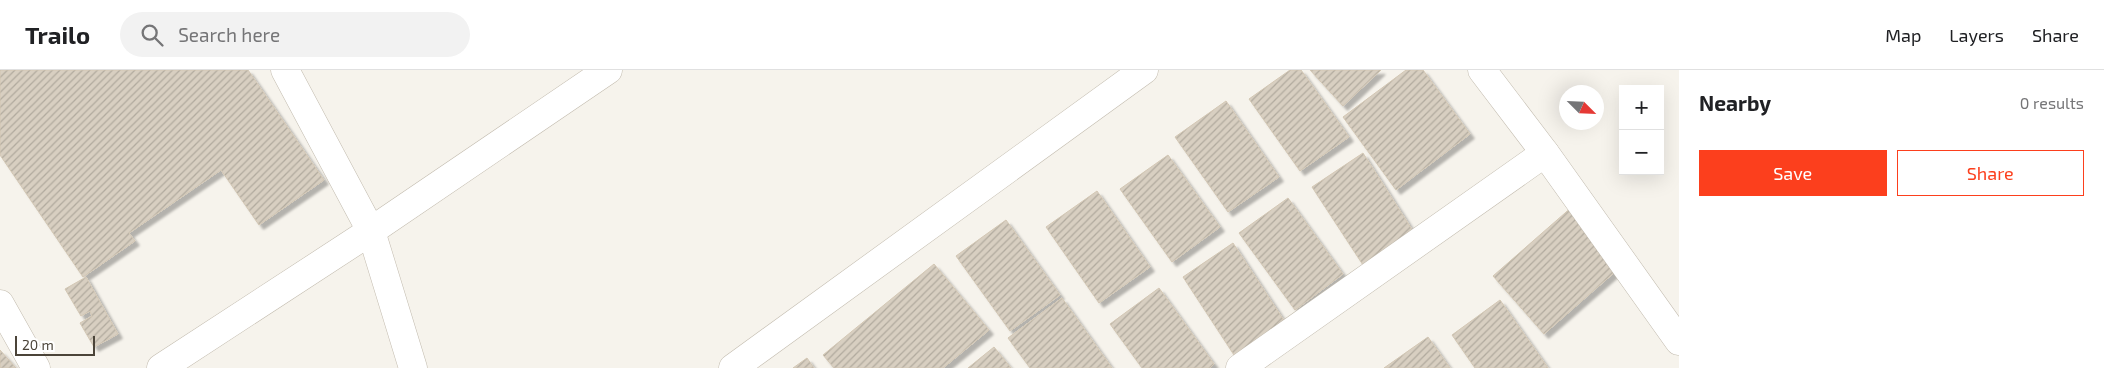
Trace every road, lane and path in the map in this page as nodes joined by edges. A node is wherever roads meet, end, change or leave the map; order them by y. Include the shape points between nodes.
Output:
1 (285, 70) edge
2 (608, 70) edge
3 (1144, 70) edge
4 (1482, 70) edge
5 (1545, 153) junction
6 (371, 231) junction
7 (0, 304) edge
8 (1679, 341) edge
9 (36, 368) edge
10 (162, 368) edge
11 (413, 368) edge
12 (734, 368) edge
13 (1240, 368) edge

1 - 6 street
2 - 6 street
3 - 12 street
4 - 5 street
5 - 8 street
5 - 13 street
6 - 10 street
6 - 11 street
7 - 9 street

